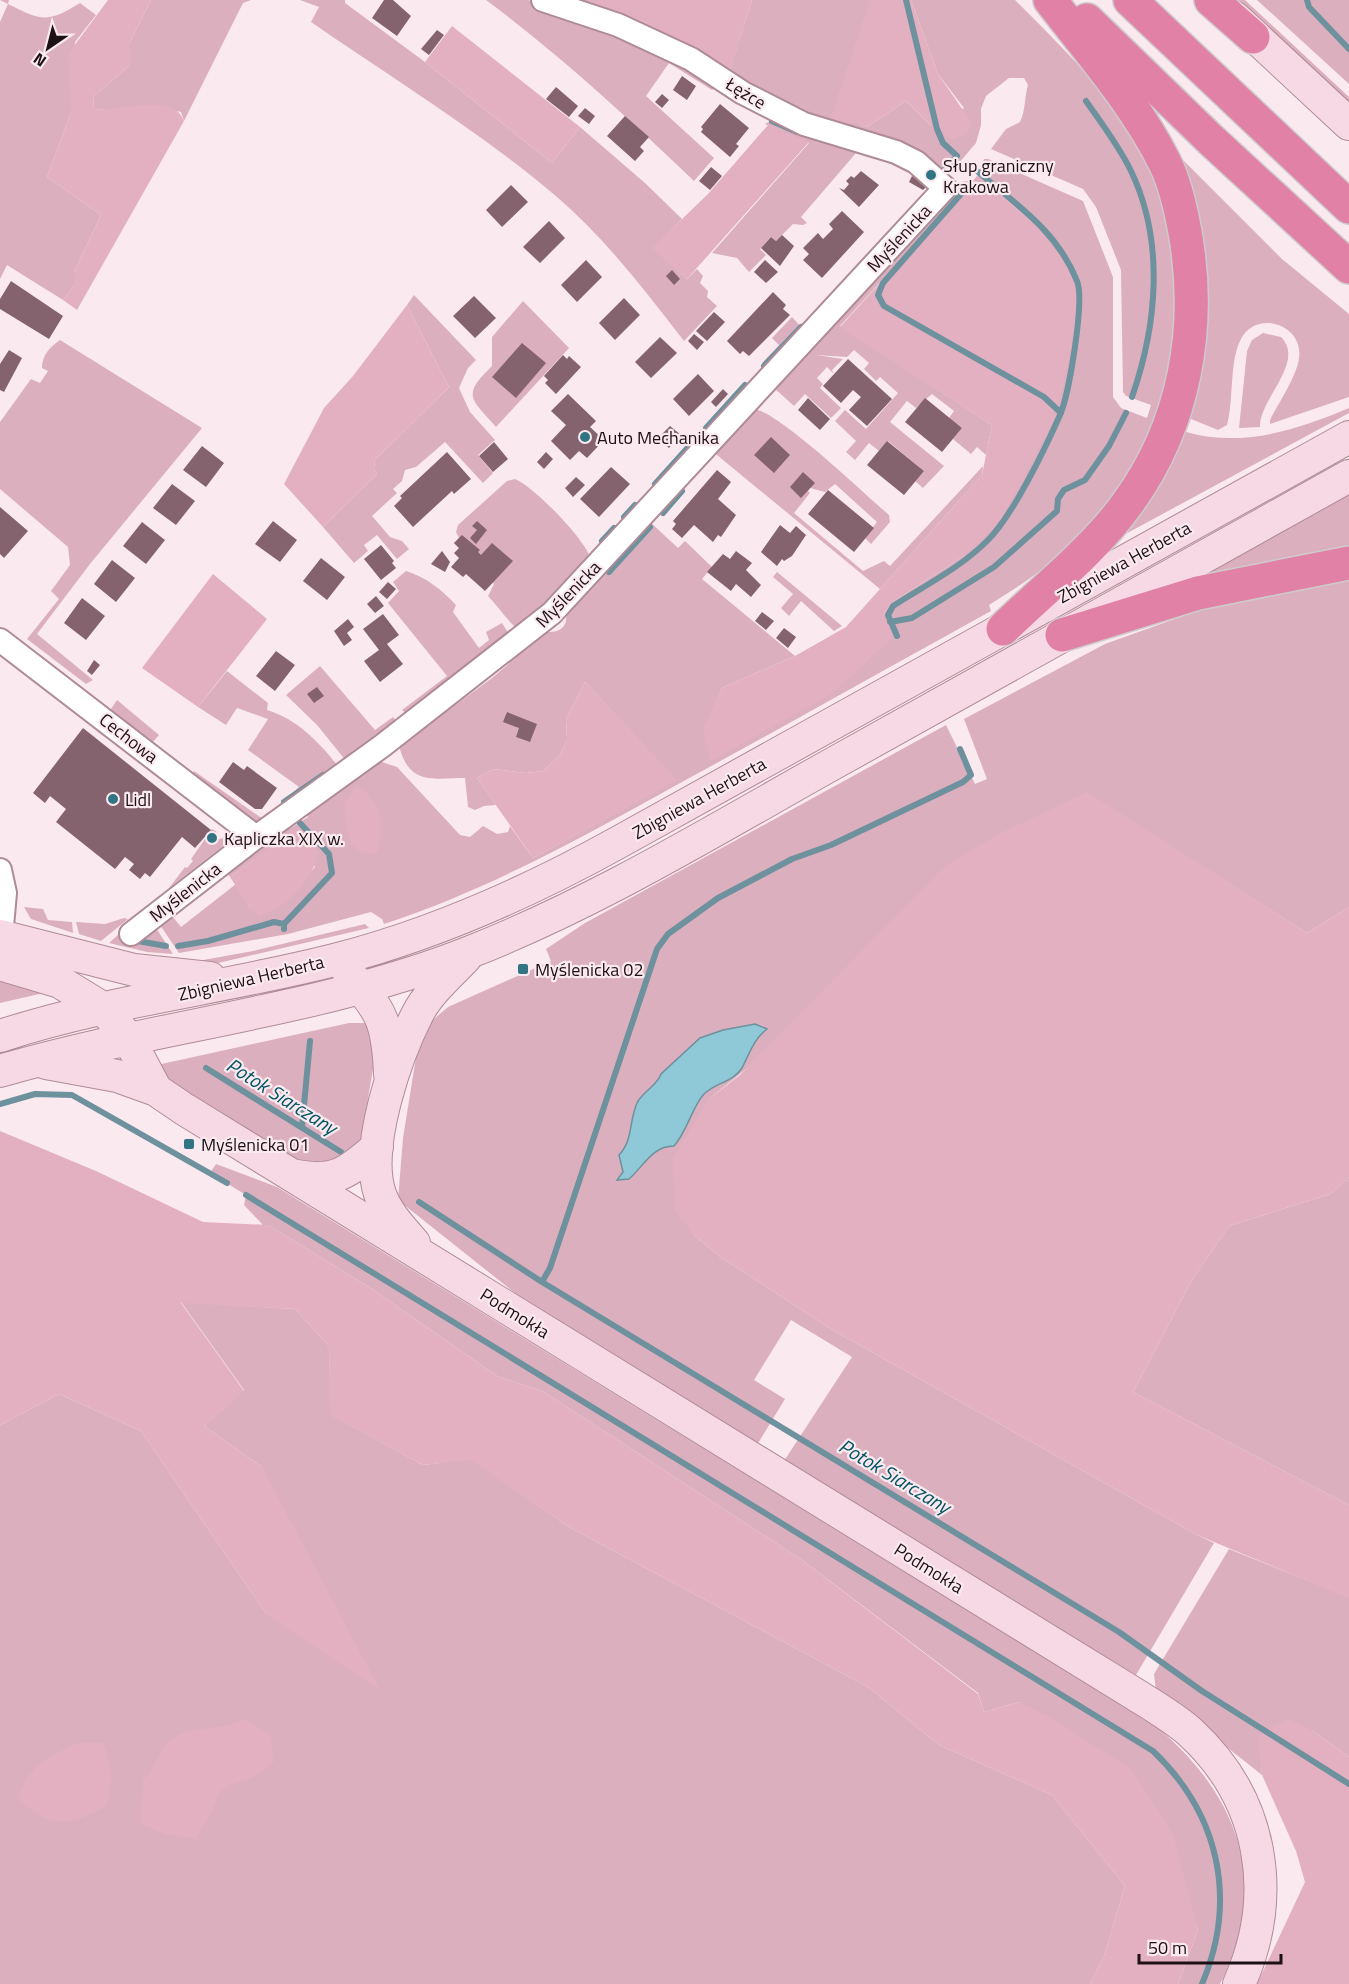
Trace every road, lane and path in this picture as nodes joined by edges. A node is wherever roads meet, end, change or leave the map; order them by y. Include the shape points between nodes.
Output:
1 (543, 0) edge
2 (1050, 0) edge
3 (1067, 0) edge
4 (1130, 0) edge
5 (1211, 0) edge
6 (1218, 0) edge
7 (1253, 38) junction
8 (1349, 124) edge
9 (945, 188) joint
10 (1349, 207) edge
11 (1349, 267) edge
12 (1349, 437) edge
13 (1349, 476) edge
14 (1349, 563) edge
15 (1003, 629) junction
16 (1062, 635) junction
17 (0, 640) edge
18 (256, 837) junction
19 (0, 870) edge
20 (130, 934) dead end
21 (0, 946) edge
22 (471, 952) junction
23 (336, 959) junction
24 (238, 981) junction
25 (361, 988) junction
26 (104, 1009) junction
27 (0, 1036) edge
28 (129, 1039) junction
29 (33, 1061) junction
30 (0, 1071) edge
31 (390, 1078) junction
32 (156, 1090) junction
33 (377, 1147) junction
34 (285, 1173) junction
35 (431, 1261) junction
36 (1239, 1984) edge

1 - 9 street, Łężce via 618,25 684,56 743,93 804,124 896,152 916,162
2 - 15 highway via 1142,122 1167,166 1188,251 1191,330 1177,404 1156,456 1137,489 1102,534
3 - 11 highway
4 - 10 highway
5 - 7 highway
6 - 7 main road
7 - 8 main road
9 - 18 street, Myślenicka via 552,614 382,746
12 - 15 main road, Zbigniewa Herberta
13 - 16 main road, Zbigniewa Herberta
14 - 16 highway via 1198,593
15 - 23 main road, Zbigniewa Herberta via 556,877 460,920
16 - 22 main road, Zbigniewa Herberta via 573,906
17 - 18 street, Cechowa
18 - 20 street, Myślenicka
19 - 21 street via 5,893
21 - 24 main road via 134,970
21 - 26 main road, Podmokła
22 - 25 main road, Zbigniewa Herberta
22 - 31 main road, Podmokła via 419,1011
23 - 24 main road, Zbigniewa Herberta
23 - 25 main road
24 - 26 main road, Zbigniewa Herberta
25 - 28 main road, Zbigniewa Herberta
25 - 31 main road via 373,1001 386,1029
26 - 27 main road, Zbigniewa Herberta
26 - 28 main road, Podmokła
28 - 29 main road, Zbigniewa Herberta
28 - 32 main road, Podmokła
29 - 30 main road, Zbigniewa Herberta
29 - 32 main road via 117,1076
31 - 33 main road, Podmokła
32 - 34 main road, Podmokła
33 - 34 main road via 340,1176 314,1180
33 - 35 main road, Podmokła via 375,1170 380,1195 401,1228
34 - 35 main road, Podmokła
35 - 36 main road, Podmokła via 1142,1699 1189,1732 1221,1766 1244,1808 1257,1845 1259,1925

